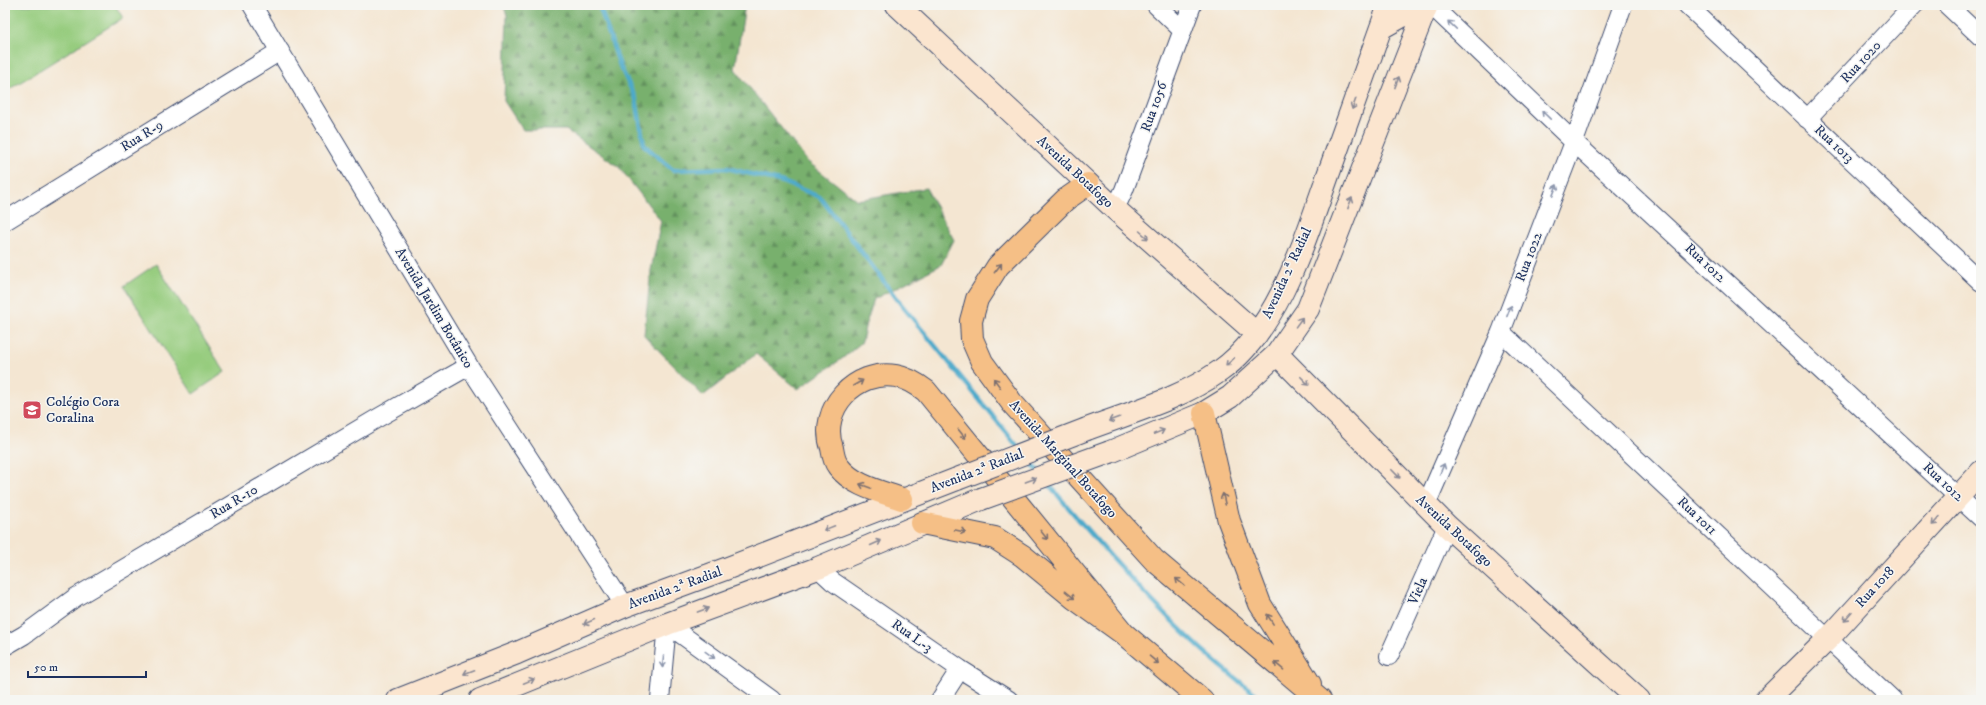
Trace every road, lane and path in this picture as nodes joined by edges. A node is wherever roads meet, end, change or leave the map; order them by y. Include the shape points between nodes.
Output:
1 (252, 5) edge
2 (897, 5) edge
3 (1156, 5) edge
4 (1192, 5) edge
5 (1389, 5) edge
6 (1422, 5) edge
7 (1427, 5) edge
8 (1431, 5) edge
9 (1623, 5) edge
10 (1687, 5) edge
11 (1914, 5) edge
12 (1947, 5) edge
13 (1381, 28) junction
14 (1182, 30) junction
15 (1981, 37) edge
16 (280, 51) junction
17 (1807, 118) junction
18 (1574, 142) junction
19 (1088, 184) junction
20 (1115, 209) junction
21 (5, 221) edge
22 (1981, 282) edge
23 (1501, 332) junction
24 (1257, 334) junction
25 (1277, 354) junction
26 (469, 366) junction
27 (1204, 413) junction
28 (1981, 472) edge
29 (1959, 496) junction
30 (902, 499) junction
31 (1426, 505) junction
32 (1981, 518) edge
33 (922, 523) junction
34 (1447, 526) junction
35 (728, 568) junction
36 (818, 568) junction
37 (625, 606) junction
38 (666, 624) junction
39 (1124, 634) junction
40 (1828, 639) junction
41 (5, 646) edge
42 (1389, 656) dead end
43 (960, 669) junction
44 (398, 700) edge
45 (480, 700) edge
46 (660, 700) edge
47 (772, 700) edge
48 (940, 700) edge
49 (1009, 700) edge
50 (1202, 700) edge
51 (1320, 700) edge
52 (1639, 700) edge
53 (1766, 700) edge
54 (1893, 700) edge

1 - 16 street, Avenida Jardim Botânico
2 - 19 main road, Avenida Botafogo
3 - 14 street
4 - 14 street, Rua 1056
5 - 13 main road, Avenida 2ª Radial
6 - 13 main road
25 -> 7 main road, Avenida 2ª Radial via 1308,309
18 -> 8 street, Rua 1012
9 - 18 street, Rua 1022
10 - 17 street, Rua 1013
11 - 17 street, Rua 1020
12 - 15 street
13 -> 24 main road, Avenida 2ª Radial via 1302,246 1270,315
14 - 20 street, Rua 1056
16 - 21 street, Rua R-9
16 - 26 street, Avenida Jardim Botânico
17 - 22 street, Rua 1013
23 -> 18 street, Rua 1022
18 - 29 street, Rua 1012
19 - 20 main road, Avenida Botafogo
51 -> 19 main road, Avenida Marginal Botafogo via 1154,560 1012,404 982,362 972,339 971,321 977,299 998,266 1065,200
20 -> 24 main road, Avenida Botafogo
31 -> 23 street, Rua 1022
23 - 40 street, Rua 1011
24 -> 30 main road, Avenida 2ª Radial, bridge via 1220,370 1176,396
25 - 27 main road, Avenida 2ª Radial via 1230,397
25 -> 31 main road, Avenida Botafogo
26 - 37 street, Avenida Jardim Botânico
26 - 41 street, Rua R-10 via 82,593
33 -> 27 main road, Avenida 2ª Radial, bridge via 1110,452
51 -> 27 main road via 1260,604 1229,521
28 - 29 main road, Rua 1018
29 - 32 street, Rua 1012
29 -> 40 main road, Rua 1018
30 -> 35 main road, Avenida 2ª Radial
30 -> 39 main road via 860,484 837,465 828,438 832,414 840,398 853,385 875,376 908,379 926,390
31 - 34 main road, Avenida Botafogo
36 -> 33 main road, Avenida 2ª Radial
33 -> 39 main road via 995,538 1023,556 1074,598
34 - 42 street, Viela
34 - 52 main road, Avenida Botafogo
35 - 37 main road, Avenida 2ª Radial
35 - 38 main road via 721,585 668,606
38 -> 36 main road, Avenida 2ª Radial
36 - 43 street, Rua L-3 via 832,581
37 -> 44 main road, Avenida 2ª Radial via 517,653
45 -> 38 main road, Avenida 2ª Radial
38 -> 46 street
38 -> 47 street
39 -> 50 main road
40 - 53 main road, Rua 1018
40 - 54 street, Rua 1011
43 - 48 street
43 - 49 street, Rua L-3

